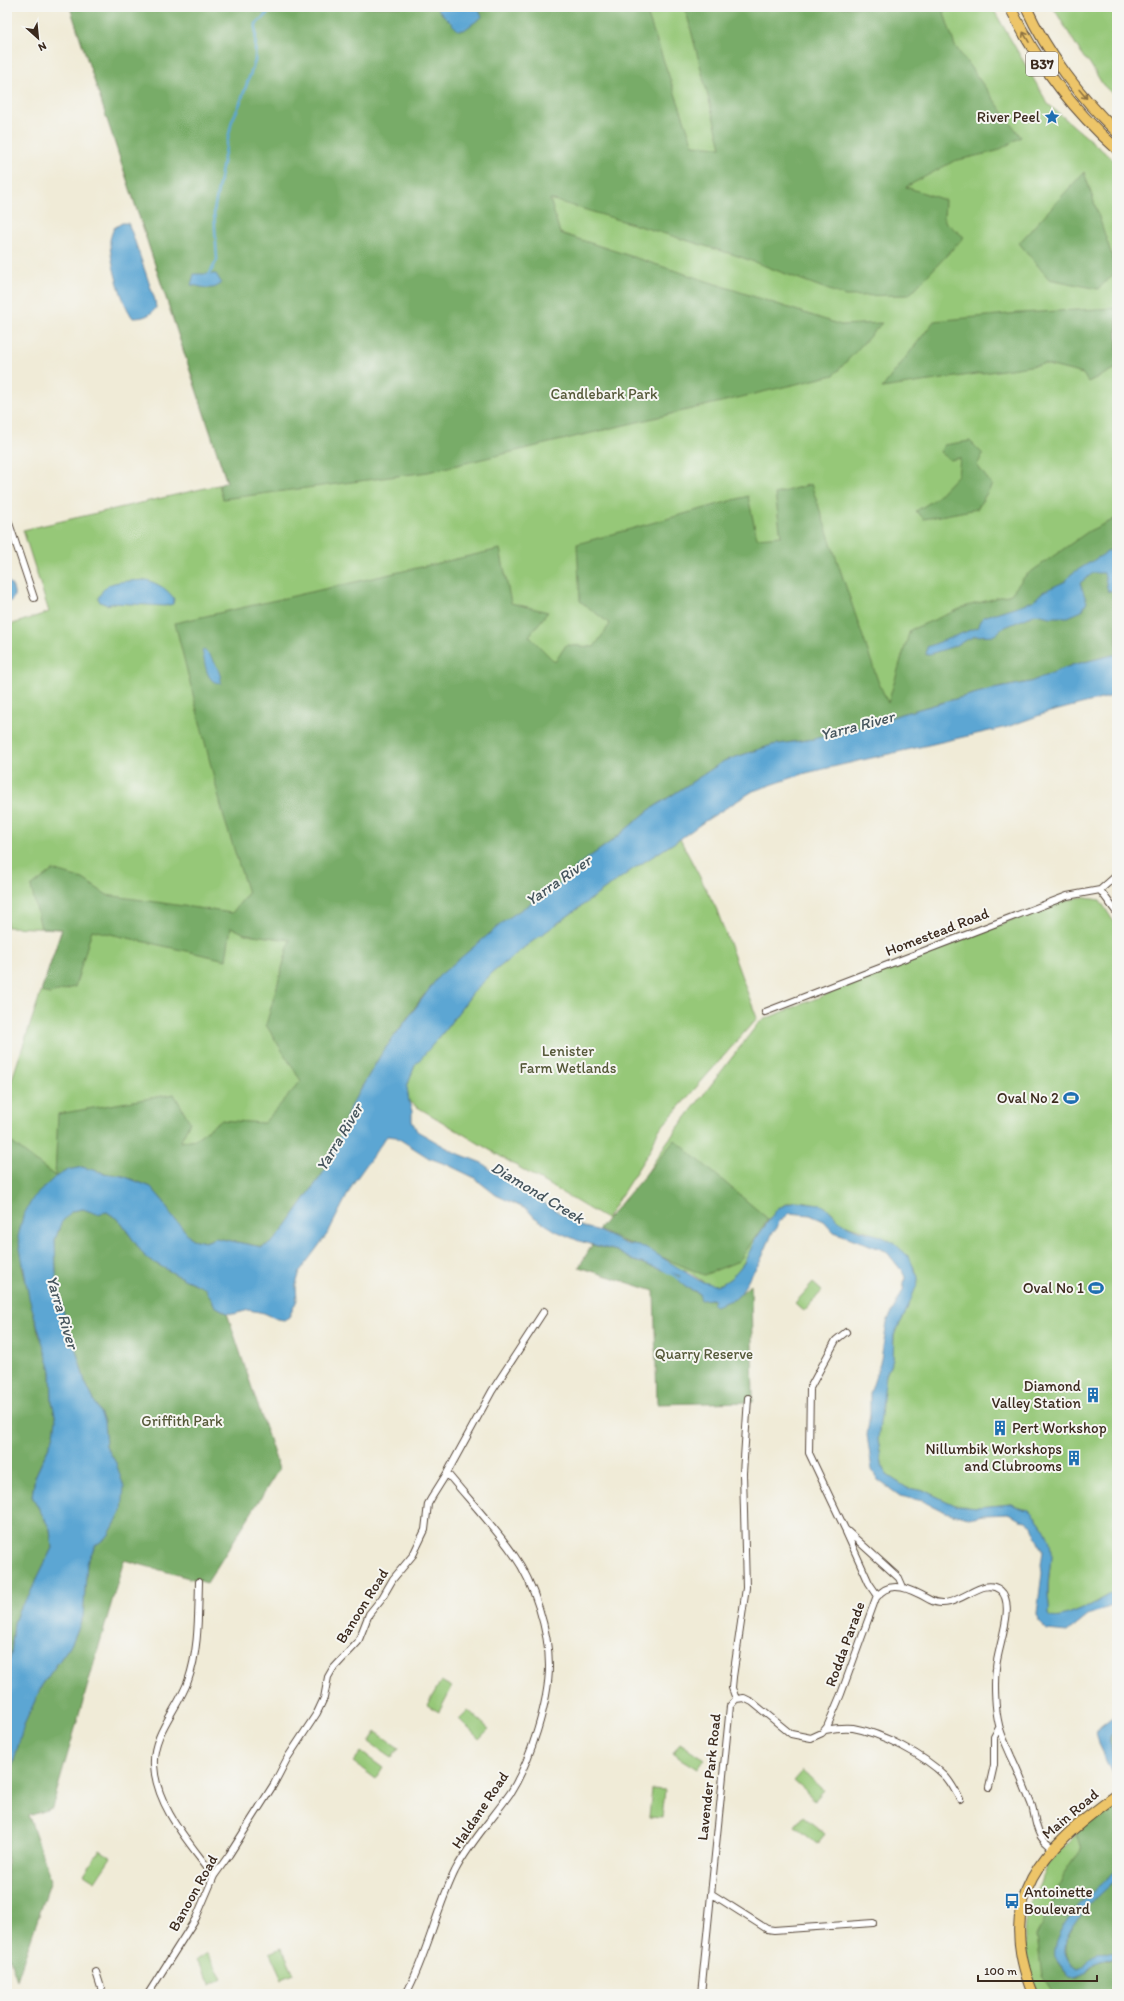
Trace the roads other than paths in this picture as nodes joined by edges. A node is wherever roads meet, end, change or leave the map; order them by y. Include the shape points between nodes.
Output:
1 (1010, 7) edge
2 (1026, 7) edge
3 (1117, 132) edge
4 (1117, 150) edge
5 (7, 517) edge
6 (34, 598) dead end
7 (1117, 875) edge
8 (1100, 890) junction
9 (1117, 914) edge
10 (765, 1012) dead end
11 (544, 1311) dead end
12 (846, 1332) dead end
13 (748, 1398) dead end
14 (447, 1473) junction
15 (845, 1529) junction
16 (199, 1582) dead end
17 (903, 1587) junction
18 (878, 1596) junction
19 (736, 1699) junction
20 (826, 1728) junction
21 (999, 1728) junction
22 (989, 1788) dead end
23 (1117, 1795) edge
24 (960, 1799) dead end
25 (1052, 1848) junction
26 (214, 1876) junction
27 (712, 1894) junction
28 (873, 1923) dead end
29 (96, 1972) dead end
30 (103, 1994) edge
31 (148, 1994) edge
32 (406, 1994) edge
33 (701, 1994) edge
34 (1033, 1994) edge

4 -> 1 main road, B37 via 1061,90 1042,64
2 -> 3 main road, B37 via 1068,75
5 - 6 street
7 - 8 street
8 - 9 street
8 - 10 street, Homestead Road via 1067,896
11 - 14 street, Banoon Road via 492,1391
12 - 15 street via 836,1340 810,1388 808,1447 810,1458
13 - 19 street, Lavender Park Road via 743,1473 746,1588 732,1677
14 - 26 street, Banoon Road via 428,1504 425,1530 413,1555 369,1614 358,1642 332,1670 318,1713
14 - 32 street, Haldane Road via 514,1555 530,1583 544,1625 549,1665 544,1703 528,1755 511,1791 485,1824 456,1870
15 - 17 street via 899,1578
15 - 18 street via 869,1583
16 - 26 street via 197,1639 192,1666 182,1697 158,1739 154,1765 165,1804
17 - 18 street, Rodda Parade via 888,1590
17 - 21 street via 940,1604 950,1603 989,1586 997,1588 1007,1598 1008,1608 995,1671
18 - 20 street, Rodda Parade
19 - 20 street via 744,1698 752,1702 791,1734 811,1738 819,1736
19 - 27 street, Lavender Park Road via 728,1711
20 - 24 street via 853,1728 903,1747 940,1771
21 - 22 street via 994,1737 994,1765
21 - 25 street via 1033,1809 1037,1829 1041,1838
23 - 25 main road, Main Road via 1086,1817
25 - 34 main road, Main Road via 1031,1880 1020,1918 1022,1958
26 - 31 street, Banoon Road via 196,1918
27 - 28 street via 767,1929
27 - 33 street, Lavender Park Road
29 - 30 street

